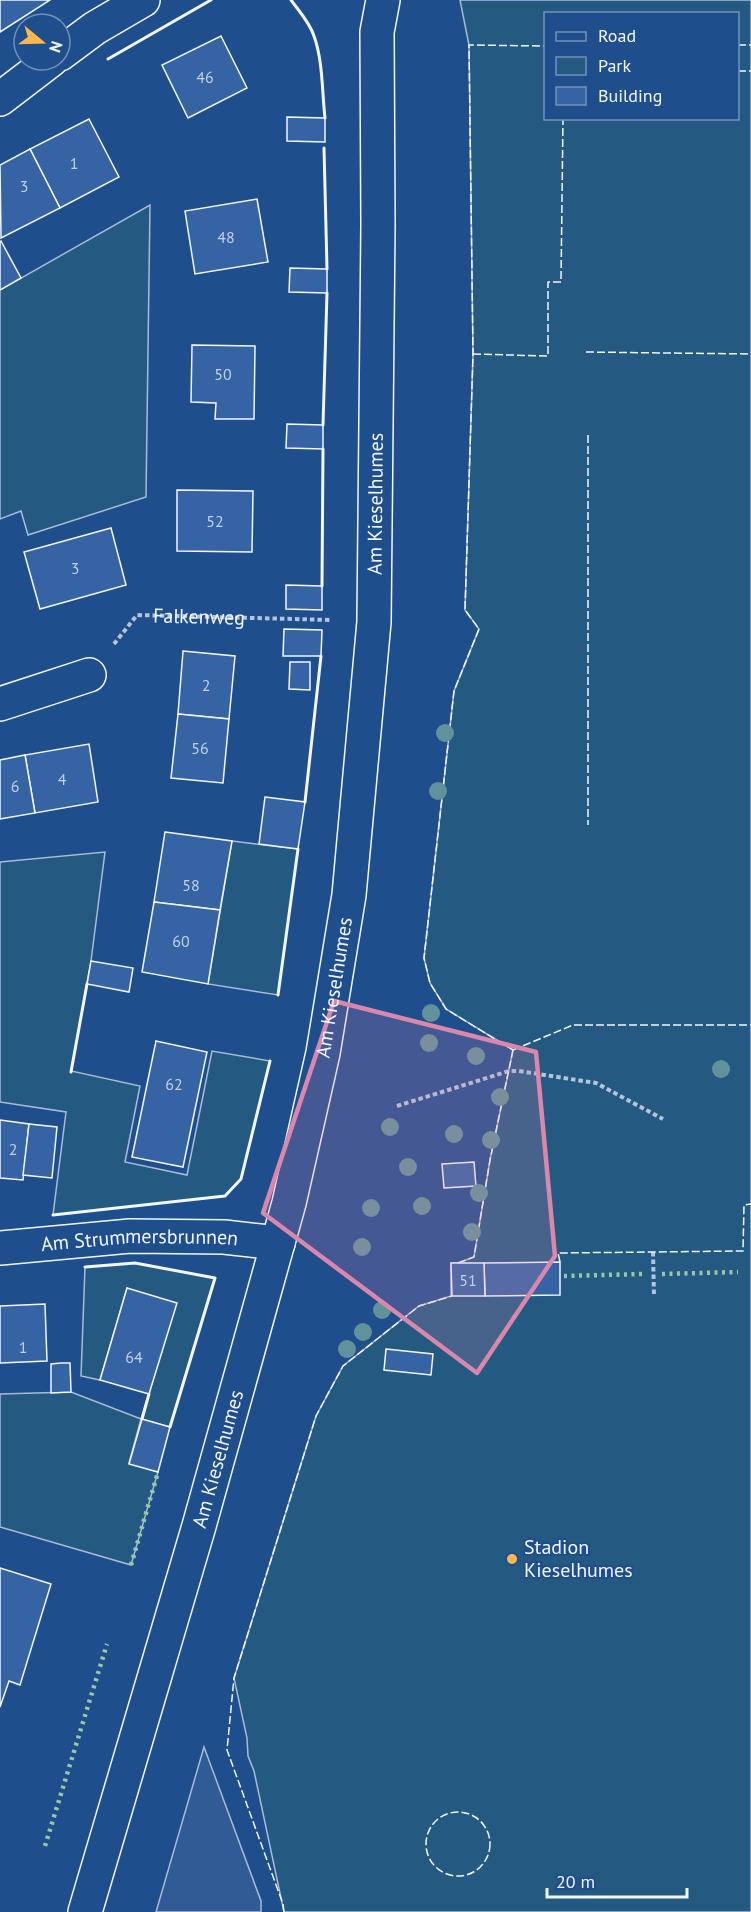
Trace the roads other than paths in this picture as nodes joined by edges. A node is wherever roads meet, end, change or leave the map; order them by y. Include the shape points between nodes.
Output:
1 (143, 0) edge
2 (367, 0) edge
3 (383, 0) edge
4 (376, 32) junction
5 (72, 45) edge
6 (35, 72) edge
7 (0, 99) edge
8 (88, 675) road end
9 (0, 704) edge
10 (278, 1243) junction
11 (0, 1248) edge
12 (85, 1912) edge

1 - 5 street
2 - 4 street, Am Kieselhumes
3 - 4 street, Am Kieselhumes
4 - 10 street, Am Kieselhumes via 374,622 349,895 323,1053
6 - 7 street
8 - 9 street
10 - 11 street, Am Strummersbrunnen via 130,1236
10 - 12 street, Am Kieselhumes

